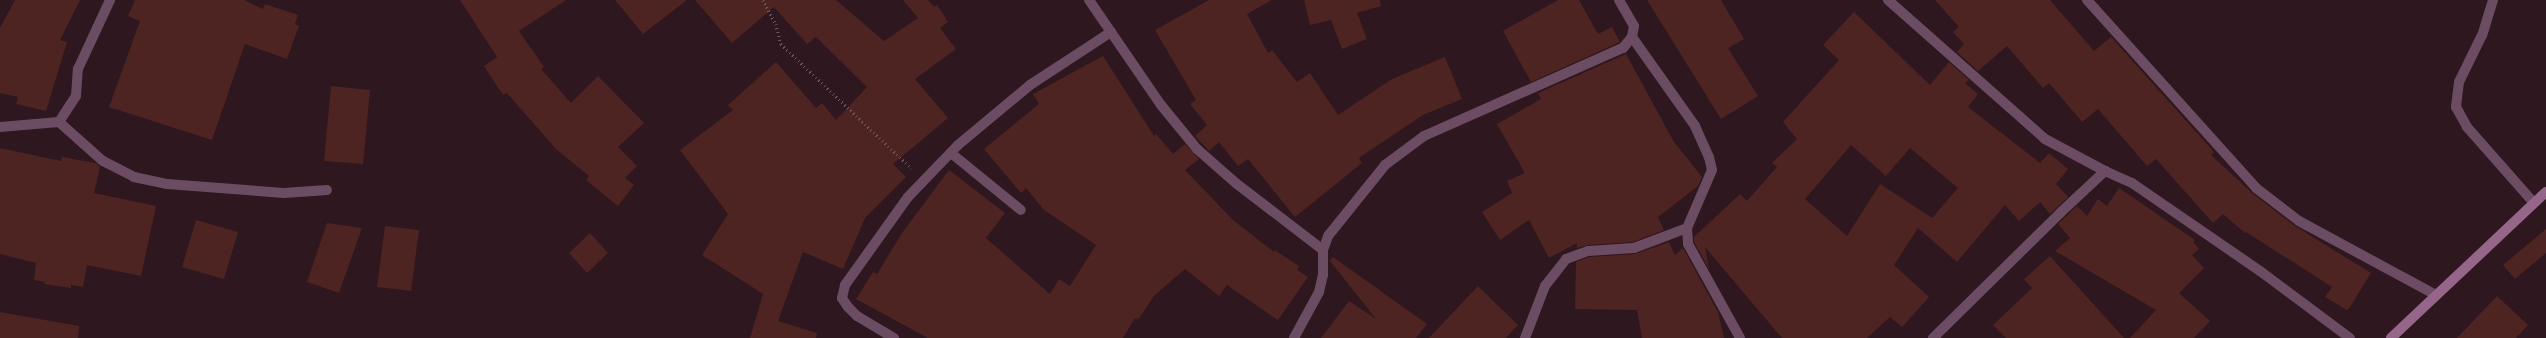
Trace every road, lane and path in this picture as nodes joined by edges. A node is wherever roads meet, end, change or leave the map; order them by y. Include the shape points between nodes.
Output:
1 (110, 0) edge
2 (763, 0) edge
3 (1089, 0) edge
4 (1619, 0) edge
5 (1888, 0) edge
6 (2087, 0) edge
7 (2493, 0) edge
8 (1111, 32) junction
9 (1632, 37) junction
10 (59, 122) junction
11 (0, 127) edge
12 (951, 153) junction
13 (2105, 171) junction
14 (925, 180) junction
15 (327, 190) dead end
16 (2546, 192) edge
17 (2534, 203) junction
18 (1021, 210) dead end
19 (1687, 228) junction
20 (1323, 250) junction
21 (2436, 295) junction
22 (894, 338) edge
23 (1294, 338) edge
24 (1525, 338) edge
25 (1740, 338) edge
26 (1934, 338) edge
27 (2350, 338) edge
28 (2391, 338) edge

1 - 10 street via 78,69 76,96
2 - 14 path via 776,24 781,44
3 - 8 street
4 - 9 street via 1634,26
5 - 13 street via 2045,139
6 - 21 street via 2256,188 2299,221
7 - 17 street via 2482,35 2459,82 2456,107 2466,127
8 - 12 street via 1030,85
8 - 20 street via 1161,105 1197,149 1237,184
9 - 19 street via 1695,126 1709,157 1712,170
9 - 20 street via 1623,48 1603,59 1424,136 1385,165 1328,236
10 - 11 street
10 - 15 street via 103,161 134,177 167,184 276,192
12 - 14 street
12 - 18 street
13 - 26 street via 2060,212
13 - 27 street via 2132,183 2260,271
14 - 22 street via 908,197 845,285 842,298 857,316
16 - 17 main road
17 - 21 main road
19 - 24 street via 1634,248 1588,251 1566,259 1545,286
19 - 25 street via 1688,244
20 - 23 street via 1323,275 1319,292
21 - 28 main road

